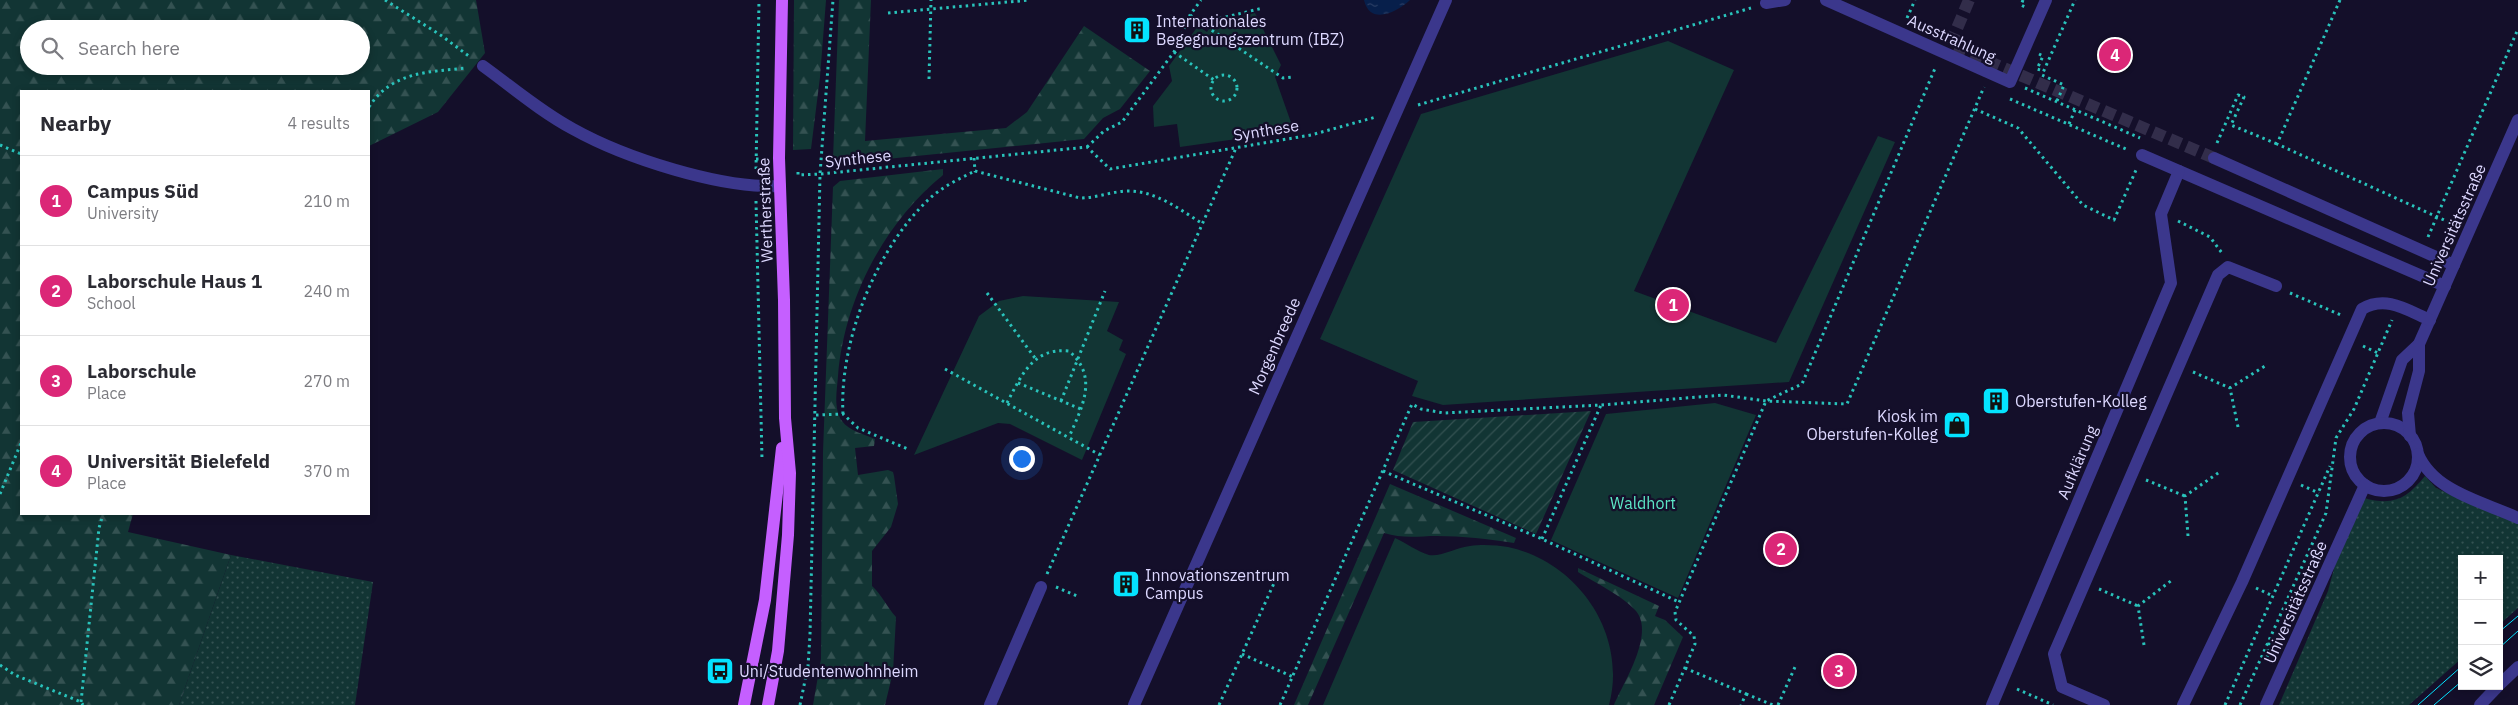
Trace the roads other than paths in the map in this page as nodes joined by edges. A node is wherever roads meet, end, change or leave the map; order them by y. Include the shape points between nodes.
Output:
1 (782, 0) edge
2 (1446, 0) edge
3 (1785, 0) edge
4 (1826, 0) edge
5 (2046, 0) edge
6 (1766, 3) road end
7 (483, 66) road end
8 (2518, 120) edge
9 (2214, 152) tunnel mouth
10 (2137, 154) road end
11 (2179, 171) junction
12 (780, 186) junction
13 (2454, 265) junction
14 (2276, 286) road end
15 (2445, 286) junction
16 (2430, 320) junction
17 (2419, 344) junction
18 (785, 418) junction
19 (2380, 423) junction
20 (2410, 436) junction
21 (2418, 454) junction
22 (2365, 485) junction
23 (2518, 518) edge
24 (1041, 587) road end
25 (2518, 667) edge
26 (2503, 682) edge
27 (2495, 690) edge
28 (744, 705) edge
29 (768, 705) edge
30 (990, 705) edge
31 (1134, 705) edge
32 (1992, 705) edge
33 (2104, 705) edge
34 (2183, 705) edge
35 (2266, 705) edge
36 (2480, 705) edge

1 - 12 main road, Wertherstraße
2 - 31 street, Morgenbreede
3 - 6 street
4 - 5 street, Ausstrahlung via 2010,82
7 - 12 street via 553,117 594,140 688,173 755,187
8 - 13 street, Universitätsstraße
9 - 13 street
10 - 11 street
11 - 15 street
11 - 32 street, Aufklärung via 2161,214 2171,283
12 - 18 main road, Wertherstraße
13 - 15 street, Universitätsstraße
14 - 33 street via 2228,267 2218,275 2054,654 2062,687
15 - 16 street, Universitätsstraße
16 - 17 street, Universitätsstraße
16 - 34 street via 2383,302 2362,309 2242,582
17 - 19 street, Universitätsstraße via 2402,360
17 - 20 street, Universitätsstraße via 2419,371 2408,413
18 - 28 main road, Wertherstraße via 765,600
18 - 29 main road, Wertherstraße via 790,473 788,535 778,651
19 - 20 street via 2391,424
19 - 22 street via 2361,432 2351,449 2352,469
20 - 21 street
21 - 22 street via 2411,478 2401,486 2377,490
21 - 23 street via 2429,472 2454,491
22 - 35 street, Universitätsstraße
24 - 30 street
25 - 26 street
27 - 36 street

